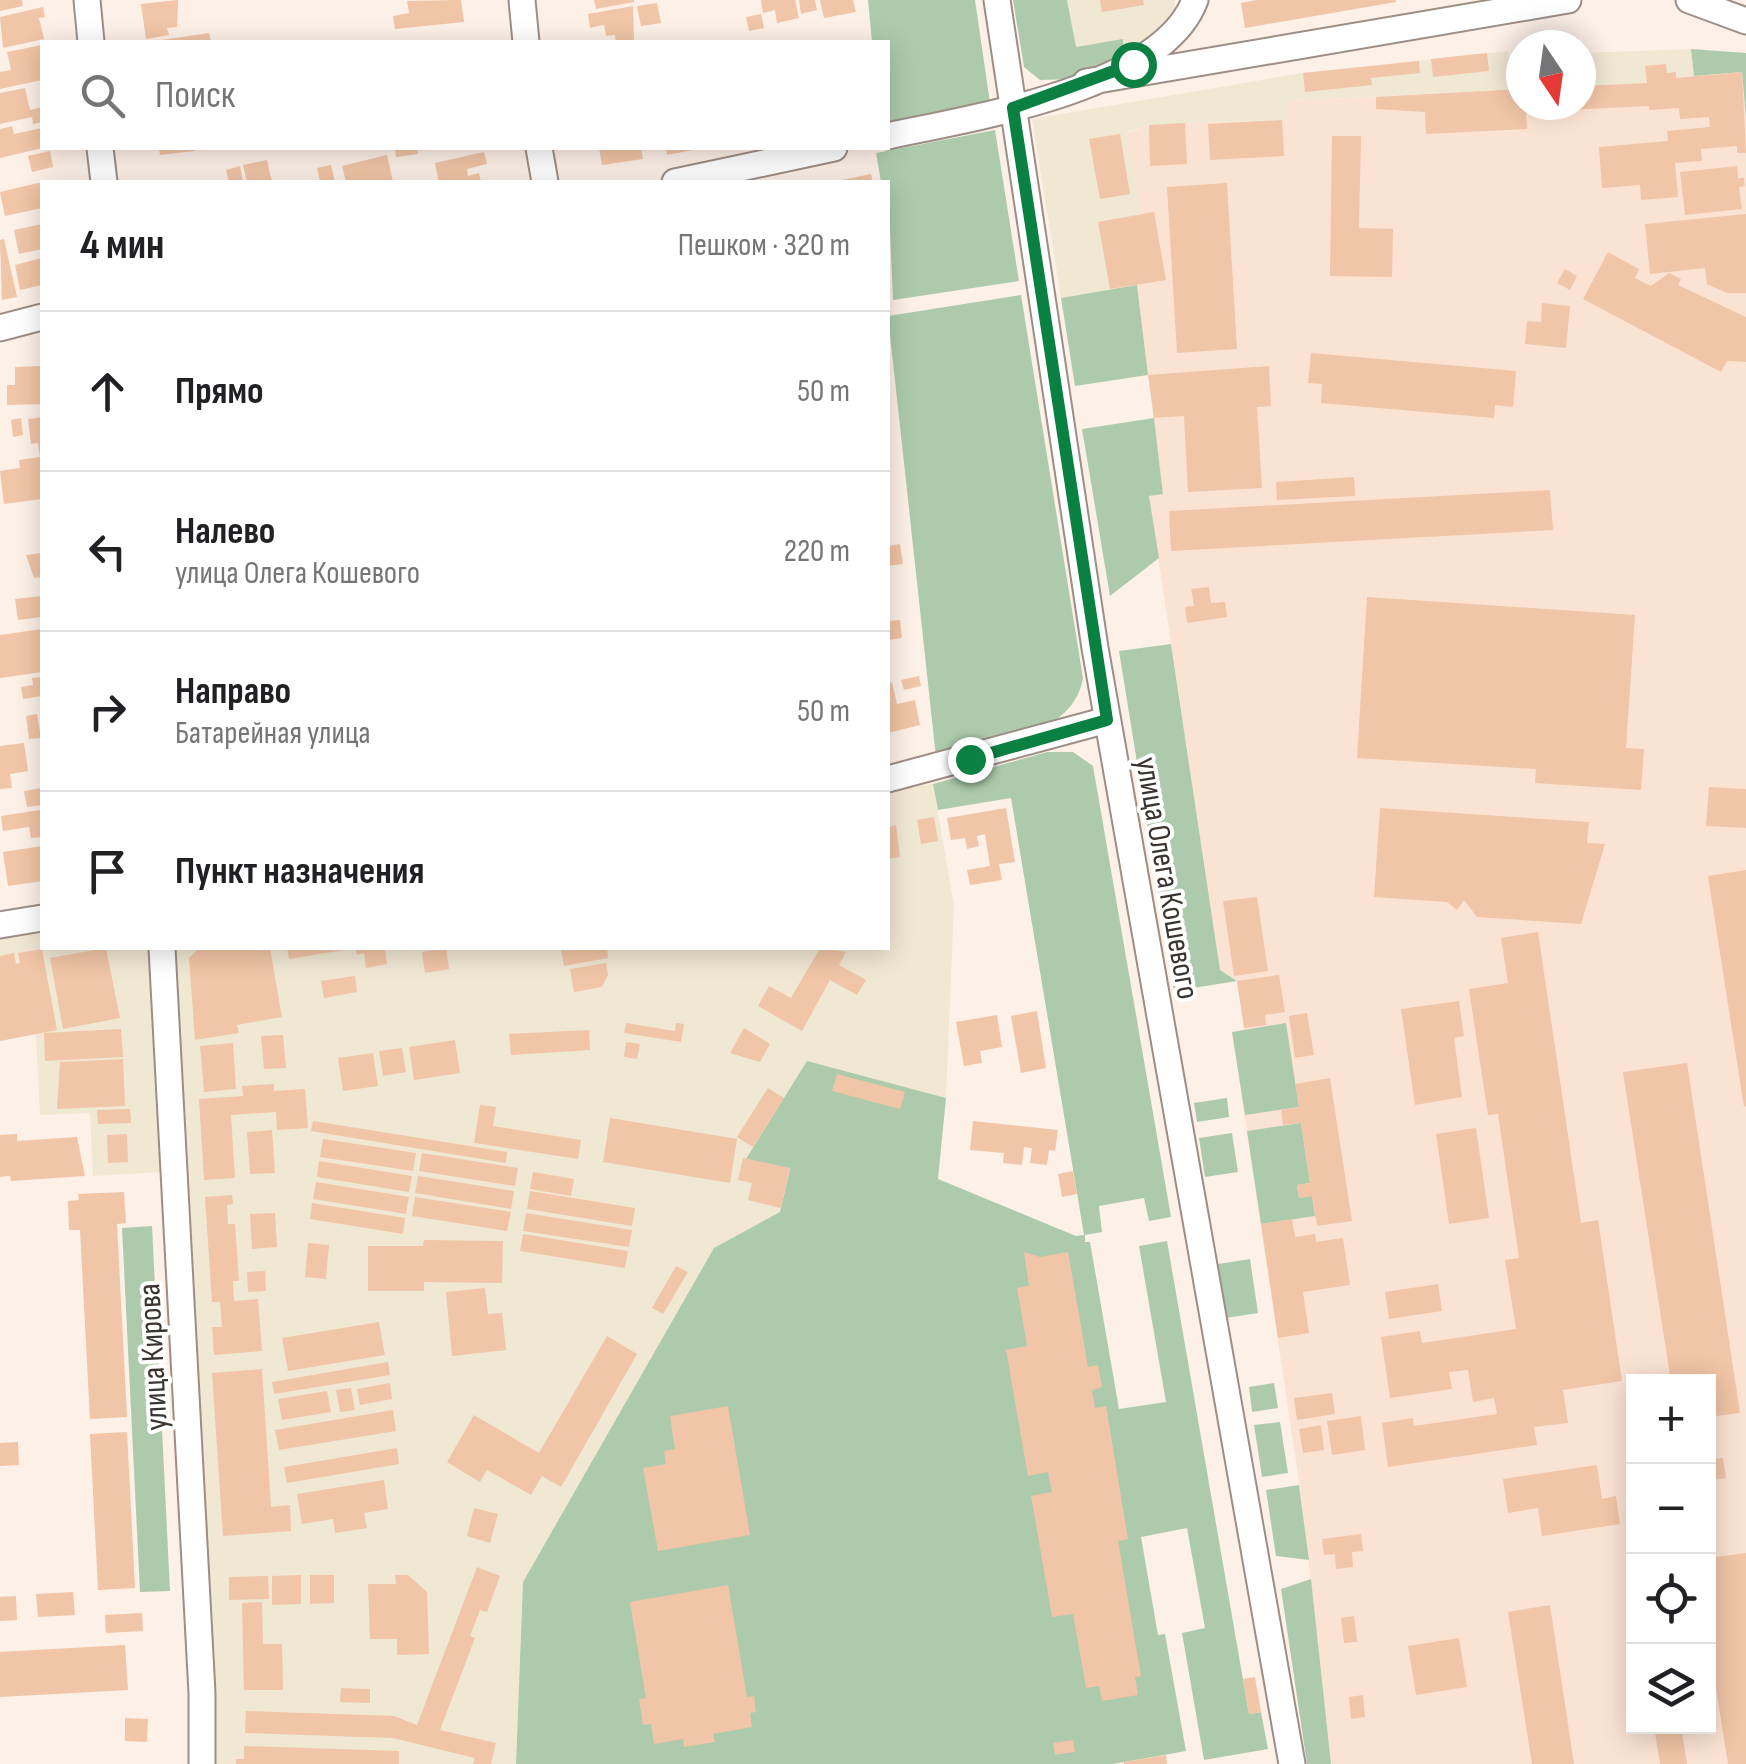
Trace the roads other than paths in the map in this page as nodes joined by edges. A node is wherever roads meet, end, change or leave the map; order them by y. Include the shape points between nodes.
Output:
1 (86, 0) edge
2 (522, 0) edge
3 (996, 0) edge
4 (1196, 0) edge
5 (1688, 0) edge
6 (1558, 1) edge
7 (1746, 21) edge
8 (90, 40) edge
9 (526, 40) edge
10 (1086, 82) junction
11 (1013, 108) junction
12 (890, 136) edge
13 (100, 150) edge
14 (539, 150) edge
15 (825, 150) edge
16 (104, 180) edge
17 (545, 180) edge
18 (685, 180) edge
19 (40, 318) edge
20 (0, 328) edge
21 (1107, 720) junction
22 (890, 777) edge
23 (40, 918) edge
24 (0, 924) edge
25 (162, 950) edge
26 (202, 1764) edge
27 (1292, 1764) edge

1 - 8 street
2 - 9 street
3 - 11 street, улица Олега Кошевого
4 - 10 street via 1177,29 1143,58
5 - 7 street
6 - 10 street
10 - 11 street
11 - 12 street
11 - 21 street, улица Олега Кошевого
13 - 16 street
14 - 17 street
15 - 18 street
19 - 20 street
21 - 22 street
21 - 27 street, улица Олега Кошевого
23 - 24 street
25 - 26 street, улица Кирова

